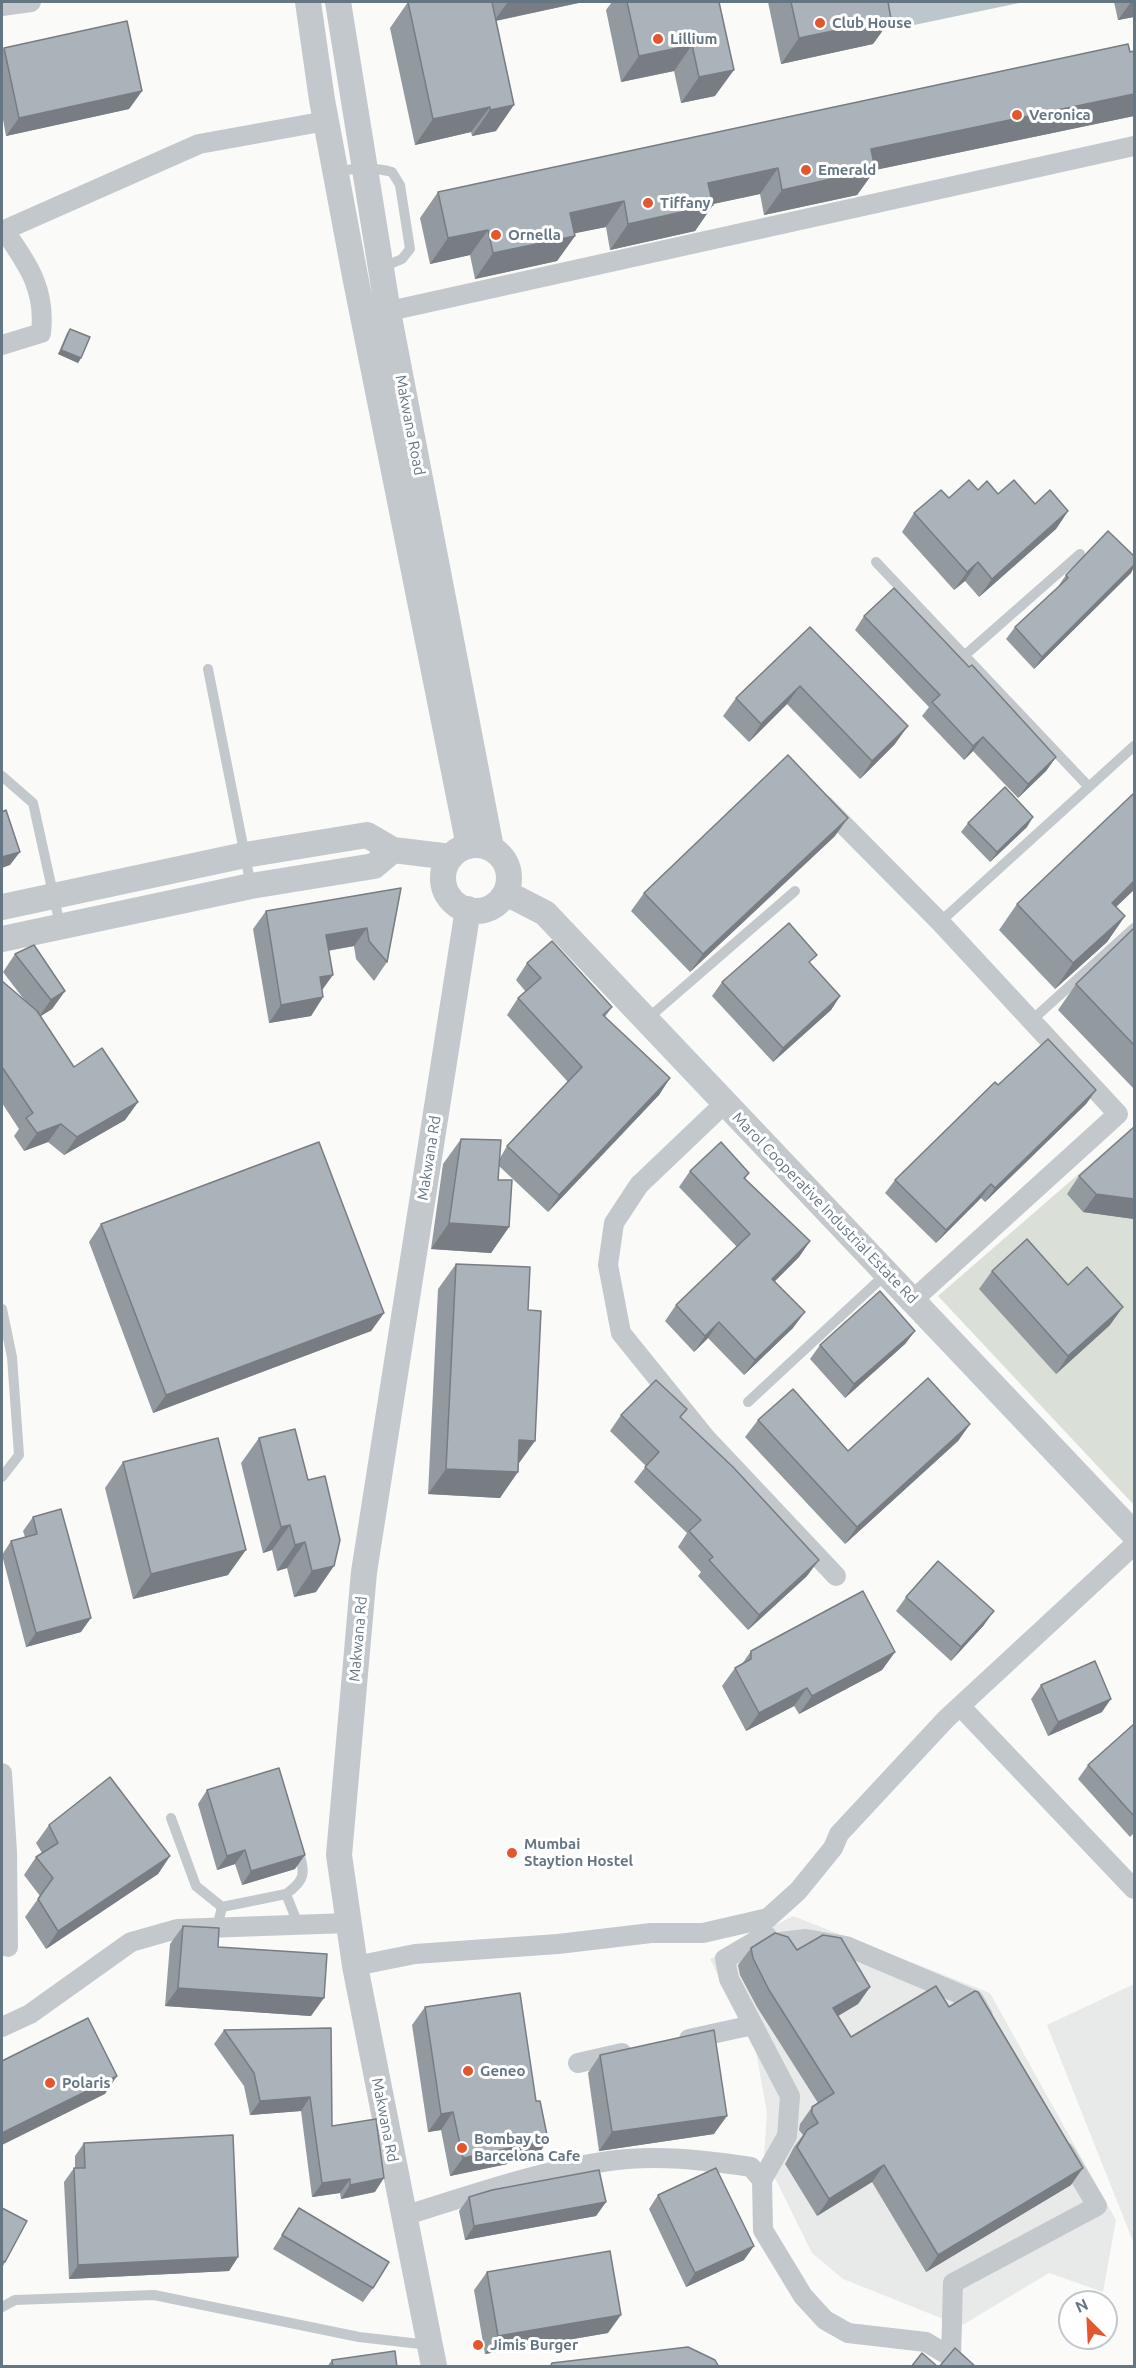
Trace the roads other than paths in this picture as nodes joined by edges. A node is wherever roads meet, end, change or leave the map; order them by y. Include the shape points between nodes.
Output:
1 (31, 2) edge
2 (308, 2) edge
3 (338, 2) edge
4 (2, 6) edge
5 (354, 94) junction
6 (324, 110) junction
7 (1134, 146) edge
8 (365, 168) junction
9 (336, 171) junction
10 (3, 231) edge
11 (369, 272) junction
12 (376, 314) junction
13 (2, 345) edge
14 (1080, 554) dead end
15 (876, 562) dead end
16 (964, 656) junction
17 (208, 669) dead end
18 (1134, 746) edge
19 (2, 776) edge
20 (1089, 787) junction
21 (809, 790) edge
22 (393, 850) junction
23 (470, 850) junction
24 (245, 855) junction
25 (251, 886) junction
26 (795, 891) edge
27 (506, 893) junction
28 (52, 894) junction
29 (2, 907) edge
30 (468, 909) junction
31 (940, 922) junction
32 (60, 925) junction
33 (1134, 928) edge
34 (2, 939) edge
35 (646, 1020) junction
36 (1032, 1020) junction
37 (725, 1103) junction
38 (887, 1273) junction
39 (913, 1300) junction
40 (2, 1309) edge
41 (748, 1402) dead end
42 (2, 1477) edge
43 (1134, 1534) edge
44 (1134, 1545) edge
45 (836, 1576) dead end
46 (960, 1706) junction
47 (2, 1773) edge
48 (171, 1818) dead end
49 (296, 1841) edge
50 (1134, 1889) edge
51 (286, 1893) junction
52 (222, 1907) junction
53 (349, 1923) junction
54 (298, 1924) junction
55 (217, 1928) junction
56 (8, 1947) dead end
57 (355, 1966) junction
58 (753, 2025) junction
59 (2, 2027) edge
60 (992, 2031) edge
61 (671, 2043) edge
62 (636, 2050) edge
63 (578, 2063) dead end
64 (1054, 2134) edge
65 (762, 2180) junction
66 (404, 2216) junction
67 (2, 2307) edge
68 (432, 2356) edge
69 (956, 2362) edge

1 - 4 street
2 - 6 street, Makwana Road
3 - 5 street, Makwana Road
5 - 6 street
5 - 8 street, Makwana Road
6 - 9 street, Makwana Road
6 - 10 street via 199,144
7 - 12 street
8 - 9 lane
8 - 11 street, Makwana Road
9 - 11 street, Makwana Road
10 - 13 street via 32,270 44,310 41,333
11 - 12 street, Makwana Road
12 - 23 street, Makwana Road via 438,633
14 - 16 lane
15 - 16 lane
16 - 20 lane
17 - 24 lane
18 - 20 lane
19 - 28 lane via 33,803
20 - 31 lane
21 - 31 street
22 - 23 street
22 - 24 street via 367,835
22 - 25 street via 374,866
23 - 27 street via 501,856 510,880
23 - 30 street via 443,876 452,900
24 - 25 lane
24 - 28 street
25 - 32 street
26 - 35 lane
27 - 30 street via 488,909
27 - 35 street, Marol Cooperative Industrial Estate Rd via 545,913
28 - 29 street
28 - 32 lane
30 - 53 street, Makwana Rd via 364,1572 339,1855
31 - 36 street
32 - 34 street
33 - 36 lane
35 - 37 street, Marol Cooperative Industrial Estate Rd
36 - 39 street via 1118,1114
37 - 38 street, Marol Cooperative Industrial Estate Rd
37 - 45 street via 639,1185 614,1223 608,1265 621,1333 705,1437
38 - 39 street, Marol Cooperative Industrial Estate Rd
38 - 41 lane
39 - 43 street, Marol Cooperative Industrial Estate Rd
40 - 42 lane via 12,1357 19,1455
44 - 46 street
46 - 50 street
46 - 57 street via 839,1834 833,1848 798,1890 768,1918 703,1933 651,1933 416,1954
47 - 56 street
48 - 52 lane via 196,1886
49 - 51 lane via 304,1873 299,1884
51 - 52 lane
51 - 54 lane
52 - 55 lane
53 - 54 street
53 - 57 street, Makwana Rd
54 - 55 street
55 - 59 street via 177,1929 131,1941 30,2014
57 - 66 street, Makwana Rd
58 - 60 street via 729,1979 725,1959 766,1935 772,1943 806,1939 846,1946 974,2000
58 - 61 street
58 - 65 street via 790,2096 787,2136
62 - 63 street
64 - 69 street via 1097,2206 953,2283
65 - 66 street via 751,2167 689,2158 609,2161 505,2184
65 - 69 street via 763,2230 803,2296 825,2320 848,2333 926,2342
66 - 68 street, Makwana Rd
67 - 68 lane via 15,2300 154,2295

